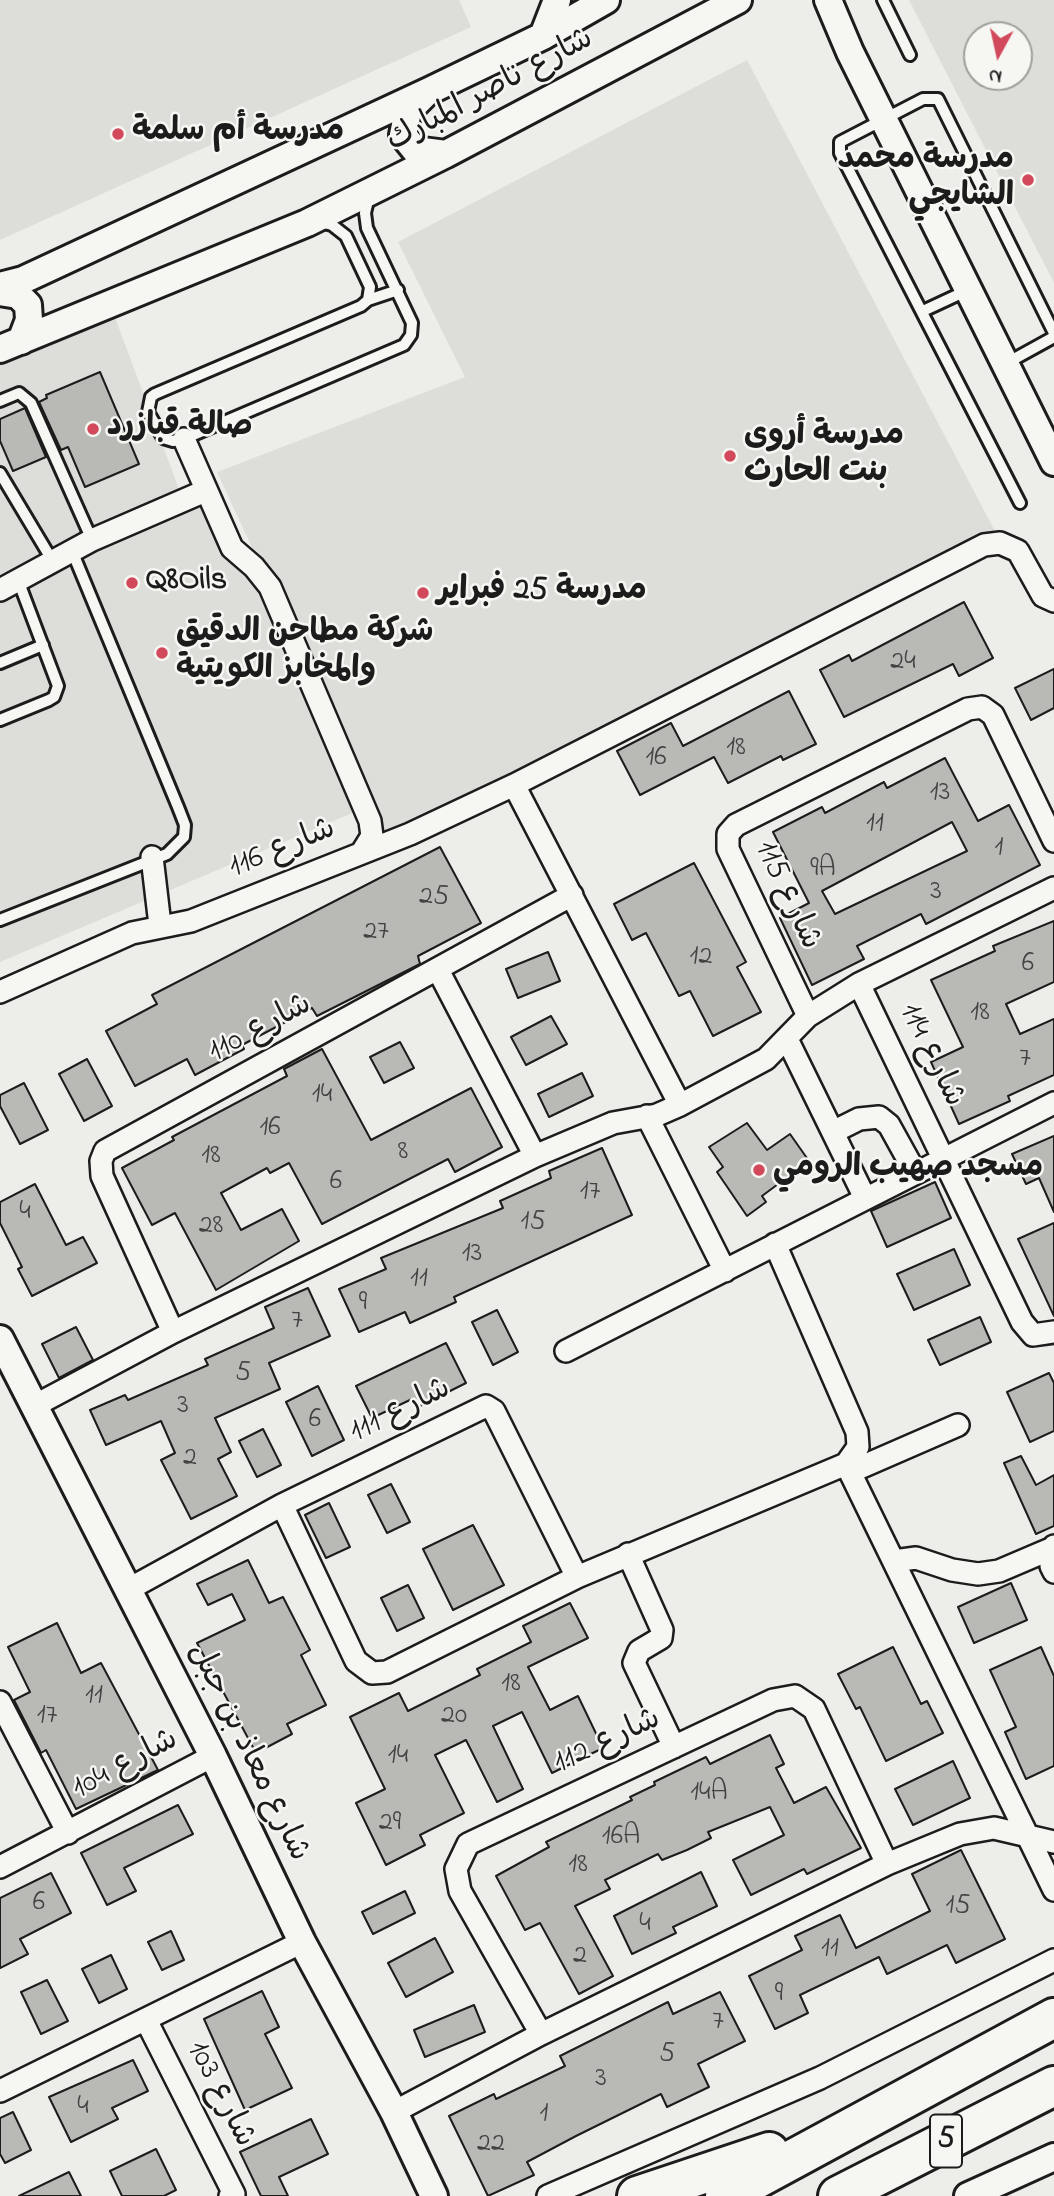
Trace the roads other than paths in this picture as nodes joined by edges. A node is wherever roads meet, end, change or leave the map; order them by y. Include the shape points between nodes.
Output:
1 (557, 0) edge
2 (605, 0) edge
3 (738, 0) edge
4 (808, 0) edge
5 (828, 0) edge
6 (883, 0) edge
7 (543, 36) junction
8 (850, 51) junction
9 (910, 55) dead end
10 (429, 91) junction
11 (883, 118) junction
12 (446, 154) junction
13 (370, 192) junction
14 (307, 223) junction
15 (0, 286) edge
16 (398, 290) junction
17 (968, 290) junction
18 (0, 292) edge
19 (368, 300) junction
20 (923, 311) junction
21 (1054, 335) edge
22 (10, 345) edge
23 (1005, 364) junction
24 (0, 401) edge
25 (184, 439) junction
26 (1054, 462) edge
27 (0, 473) edge
28 (205, 491) junction
29 (1020, 503) dead end
30 (92, 540) junction
31 (72, 551) junction
32 (52, 561) junction
33 (9, 585) edge
34 (1054, 601) edge
35 (43, 645) junction
36 (0, 663) edge
37 (0, 720) edge
38 (514, 785) junction
39 (1054, 841) edge
40 (362, 852) junction
41 (152, 857) junction
42 (1054, 888) edge
43 (572, 895) junction
44 (0, 920) edge
45 (160, 926) junction
46 (438, 971) junction
47 (859, 984) junction
48 (0, 992) edge
49 (808, 1016) junction
50 (787, 1040) junction
51 (1054, 1103) edge
52 (680, 1105) junction
53 (647, 1116) junction
54 (833, 1132) junction
55 (535, 1156) junction
56 (945, 1156) junction
57 (915, 1172) junction
58 (865, 1198) junction
59 (775, 1244) junction
60 (725, 1271) junction
61 (173, 1332) junction
62 (1054, 1332) edge
63 (0, 1339) edge
64 (566, 1351) dead end
65 (34, 1406) junction
66 (958, 1425) dead end
67 (848, 1468) junction
68 (282, 1505) junction
69 (1053, 1547) edge
70 (628, 1554) junction
71 (894, 1561) junction
72 (1054, 1572) edge
73 (577, 1577) junction
74 (129, 1589) junction
75 (0, 1702) edge
76 (674, 1747) junction
77 (214, 1756) junction
78 (68, 1833) junction
79 (1027, 1836) junction
80 (1054, 1842) edge
81 (887, 1864) junction
82 (0, 1867) edge
83 (1054, 1890) edge
84 (302, 1942) junction
85 (1054, 1960) edge
86 (1054, 2018) edge
87 (146, 2020) junction
88 (541, 2034) junction
89 (1054, 2086) edge
90 (0, 2091) edge
91 (394, 2112) junction
92 (867, 2118) junction
93 (964, 2131) junction
94 (1054, 2157) edge
95 (1001, 2188) edge
96 (230, 2196) edge
97 (434, 2196) edge
98 (548, 2196) edge
99 (637, 2196) edge
100 (725, 2196) edge
101 (838, 2196) edge
102 (884, 2196) edge
103 (968, 2196) edge

1 - 7 street
2 - 7 street, شارع ناصر المبارك
3 - 12 street, شارع ناصر المبارك
4 - 8 street via 822,10
5 - 8 street
6 - 9 lane
7 - 10 street, شارع ناصر المبارك
8 - 11 street
10 - 12 street via 408,111 403,135 415,150
10 - 15 street, شارع ناصر المبارك via 23,280
11 - 17 street
11 - 20 lane via 843,139 839,148
11 - 21 lane via 923,99 938,99
12 - 13 street, شارع ناصر المبارك
13 - 14 street, شارع ناصر المبارك
13 - 16 lane via 367,228
14 - 19 lane via 332,225 346,236 370,287
14 - 22 street, شارع ناصر المبارك
16 - 19 lane
16 - 25 lane via 412,323 404,345
17 - 20 lane
17 - 23 street
18 - 22 street via 18,295 28,305 29,320
19 - 25 lane via 151,397 148,412 159,434 173,441
20 - 29 lane
21 - 23 lane
23 - 26 street
24 - 30 lane via 19,393 31,403
25 - 28 street, شارع 116
27 - 32 lane
28 - 30 street
28 - 40 street, شارع 116 via 235,553 270,587 370,821 372,836
30 - 31 street
31 - 32 street
31 - 41 lane via 185,825 180,845
32 - 33 street
33 - 35 lane
34 - 38 street via 1043,596 1018,551 1000,543 984,545
35 - 36 lane
35 - 37 lane via 57,693
38 - 40 street
38 - 43 street
39 - 49 street, شارع 115 via 993,715 982,707 968,709 732,828 728,849
40 - 45 street, شارع 116 via 191,921
41 - 44 lane
41 - 45 street
42 - 47 street
43 - 46 street
43 - 52 street
45 - 48 street, شارع 116 via 132,933
46 - 55 street
46 - 61 street, شارع 110 via 105,1151 102,1176
47 - 49 street
47 - 56 street, شارع 114
49 - 50 street
50 - 52 street via 753,1068
50 - 54 street
51 - 56 street, شارع 114
52 - 53 street
53 - 55 street via 613,1123
53 - 60 street
54 - 57 street via 859,1119 879,1117 889,1125
54 - 58 street
55 - 61 street
56 - 57 street, شارع 114
56 - 62 street, شارع 114 via 1022,1322 1033,1335
57 - 58 street, شارع 114
58 - 59 street, شارع 114
59 - 60 street, شارع 114
59 - 67 street via 858,1432 858,1447
60 - 64 street, شارع 114
61 - 65 street
63 - 65 street, شارع معاذ بن جبل
65 - 74 street, شارع معاذ بن جبل
66 - 67 street
67 - 70 street
67 - 71 street
68 - 73 street via 356,1661 372,1673 387,1672
68 - 73 street, شارع 111 via 489,1407
68 - 74 street, شارع 111
69 - 71 street via 999,1571 978,1574 916,1558
69 - 72 street
70 - 73 street
70 - 76 street via 662,1630 661,1638 639,1651 634,1663
71 - 79 street
74 - 77 street, شارع معاذ بن جبل
75 - 78 street, شارع 104
76 - 81 street, شارع 112 via 773,1700 794,1696 814,1709
76 - 88 street, شارع 112 via 468,1844 456,1870 460,1891
77 - 78 street, شارع 104
77 - 84 street, شارع معاذ بن جبل
78 - 82 street, شارع 104
79 - 80 street
79 - 81 street via 1003,1829 976,1829
79 - 83 street
81 - 88 street
84 - 87 street, شارع 103
84 - 91 street, شارع معاذ بن جبل
85 - 98 street via 820,2078
86 - 92 highway, 5
87 - 90 street, شارع 103
87 - 96 street, شارع 103 via 234,2194
88 - 91 street
89 - 93 highway, 5
91 - 97 street, شارع معاذ بن جبل
92 - 99 highway
92 - 100 highway, 5
93 - 101 highway, 5
93 - 102 highway
94 - 95 street
95 - 103 street

